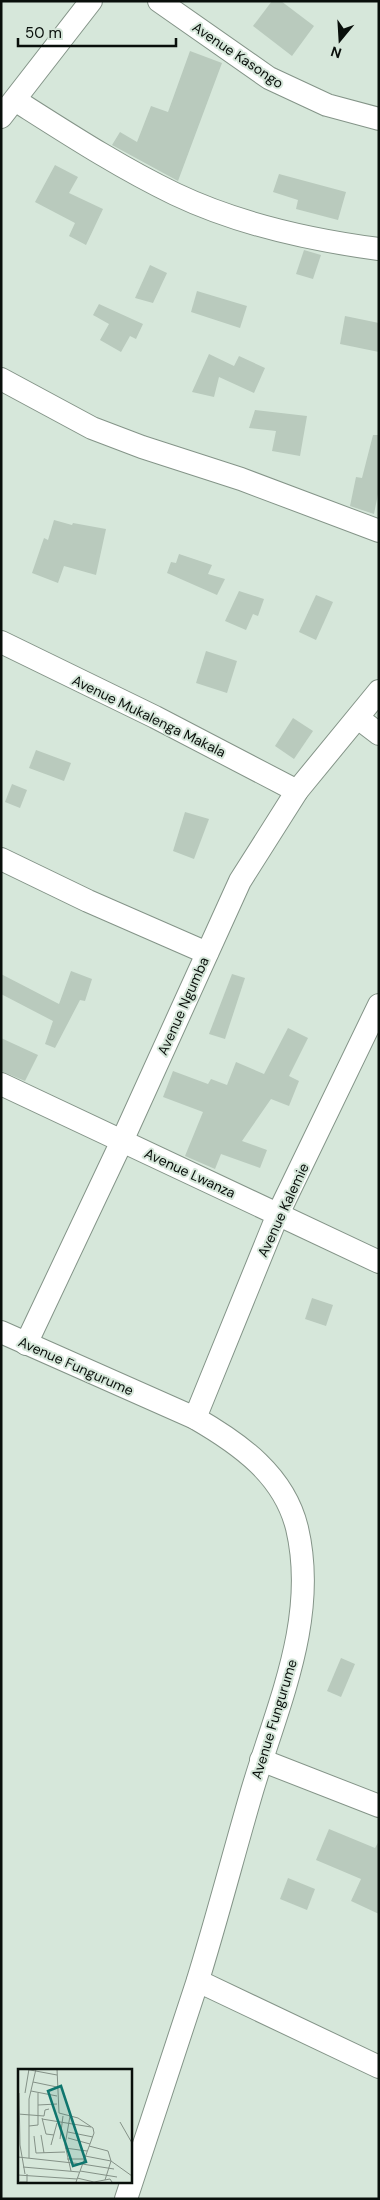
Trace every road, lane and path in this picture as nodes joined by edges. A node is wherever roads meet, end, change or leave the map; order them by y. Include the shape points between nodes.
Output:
1 (91, 1) edge
2 (159, 1) edge
3 (8, 109) edge
4 (379, 119) edge
5 (379, 249) edge
6 (1, 379) edge
7 (379, 531) edge
8 (1, 642) edge
9 (379, 691) edge
10 (358, 718) junction
11 (379, 734) edge
12 (297, 792) junction
13 (1, 859) edge
14 (207, 953) junction
15 (379, 1005) edge
16 (1, 1084) edge
17 (122, 1141) junction
18 (278, 1214) junction
19 (379, 1262) edge
20 (1, 1332) edge
21 (26, 1344) junction
22 (196, 1418) junction
23 (261, 1760) junction
24 (379, 1806) edge
25 (198, 1981) junction
26 (379, 2068) edge
27 (126, 2199) edge

1 - 3 street
2 - 4 street, Avenue Kasongo via 269,78 327,105
3 - 5 street via 175,194 231,217 343,244
6 - 7 street via 92,428
8 - 12 street, Avenue Mukalenga Makala via 155,717
9 - 10 street, Avenue Ngumba
10 - 11 street
10 - 12 street, Avenue Ngumba
12 - 14 street, Avenue Ngumba via 240,881
13 - 14 street
14 - 17 street, Avenue Ngumba
15 - 18 street, Avenue Kalemie
16 - 17 street, Avenue Lwanza
17 - 18 street, Avenue Lwanza
17 - 21 street, Avenue Ngumba
18 - 19 street, Avenue Lwanza
18 - 22 street, Avenue Kalemie
20 - 21 street, Avenue Fungurume
21 - 22 street, Avenue Fungurume
22 - 23 street, Avenue Fungurume via 245,1450 268,1473 285,1496 296,1528 304,1595 300,1626 289,1677
23 - 24 street
23 - 25 street, Avenue Fungurume
25 - 26 street
25 - 27 street, Avenue Fungurume

